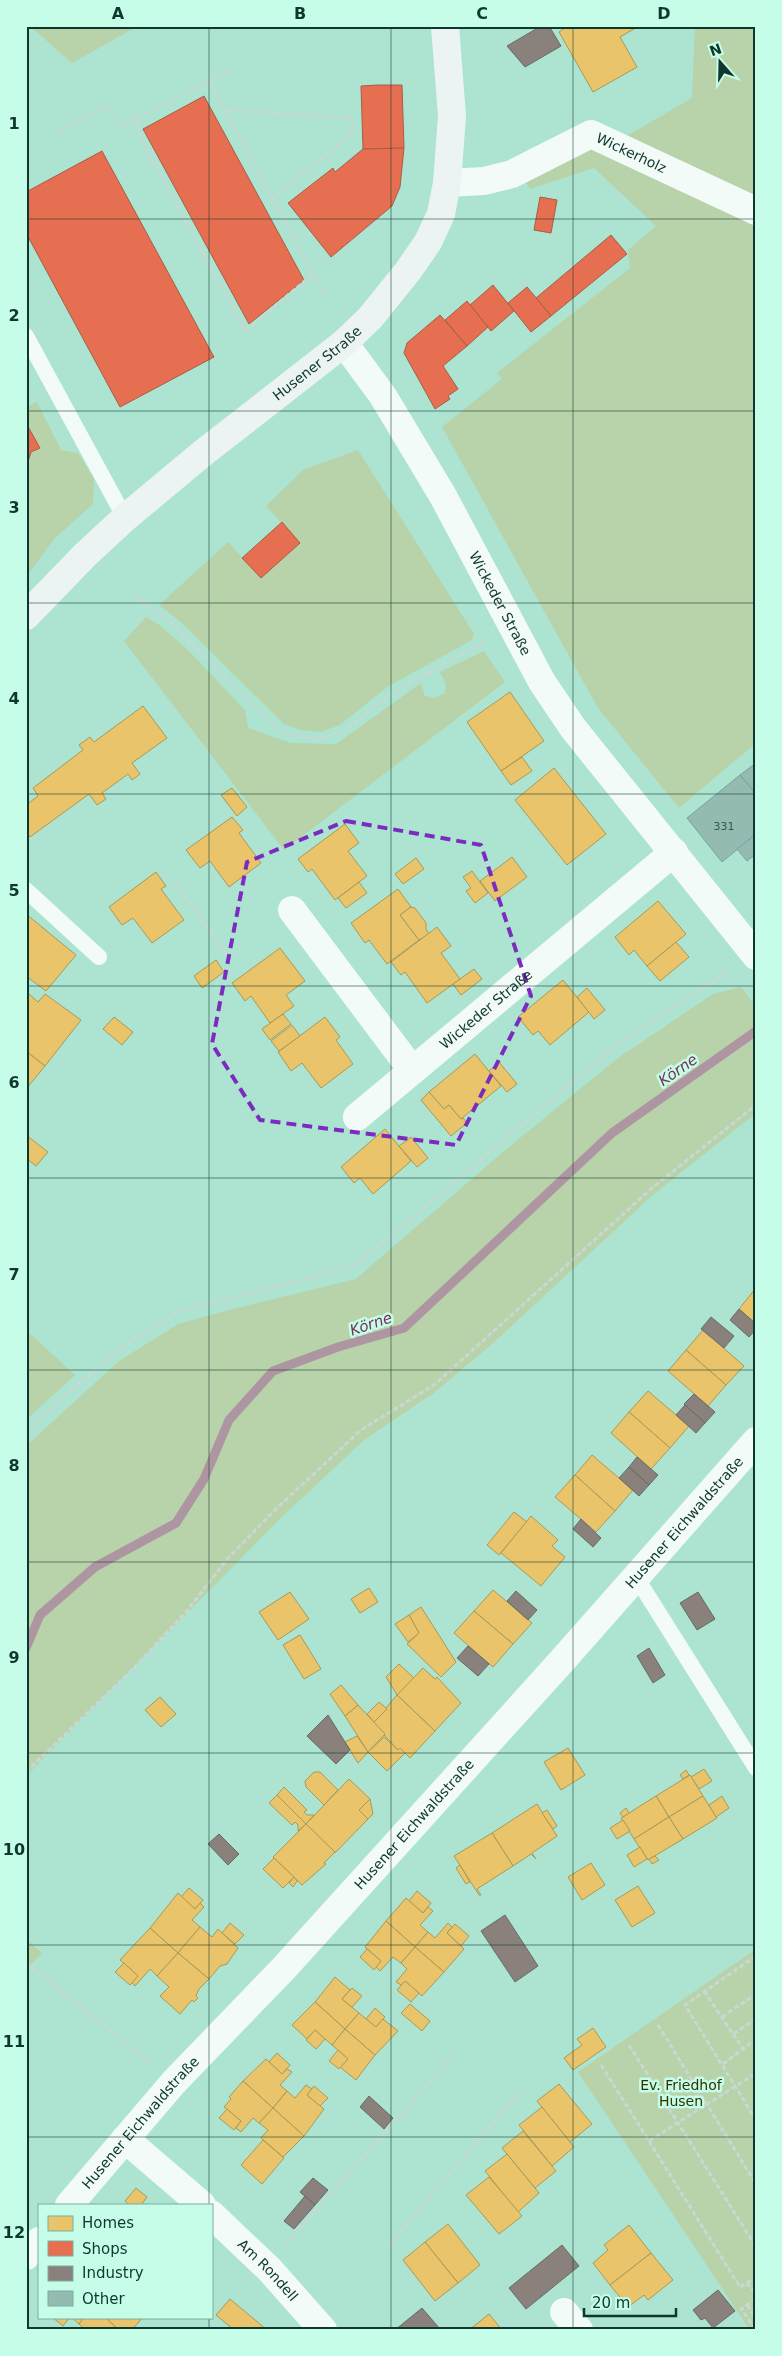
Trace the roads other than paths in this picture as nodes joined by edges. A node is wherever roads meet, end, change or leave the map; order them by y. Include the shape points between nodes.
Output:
1 (445, 26) edge
2 (447, 183) junction
3 (756, 211) edge
4 (26, 336) edge
5 (344, 343) junction
6 (125, 518) junction
7 (26, 616) edge
8 (674, 852) junction
9 (26, 890) edge
10 (292, 910) dead end
11 (755, 954) edge
12 (99, 957) dead end
13 (412, 1070) junction
14 (357, 1117) dead end
15 (756, 1441) edge
16 (636, 1577) junction
17 (756, 1768) edge
18 (125, 2138) junction
19 (70, 2204) edge
20 (201, 2204) edge
21 (212, 2215) edge
22 (38, 2242) edge
23 (26, 2256) edge
24 (323, 2330) edge

1 - 2 street, Husener Straße via 452,116
2 - 3 street, Wickerholz via 484,181 512,174 591,134
2 - 5 street, Husener Straße via 441,214 428,242 394,289
4 - 6 lane
5 - 6 street, Husener Straße
5 - 8 street, Wickeder Straße via 383,396 443,496 542,682 573,728
6 - 7 street, Husener Straße via 85,554
8 - 11 street, Wickeder Straße
8 - 13 street, Wickeder Straße
9 - 12 lane
10 - 13 street
13 - 14 street, Wickeder Straße
15 - 16 street, Husener Eichwaldstraße
16 - 17 lane
16 - 18 street, Husener Eichwaldstraße via 284,1968
18 - 19 street, Husener Eichwaldstraße
18 - 20 street
21 - 24 street, Am Rondell via 266,2267
22 - 23 street

